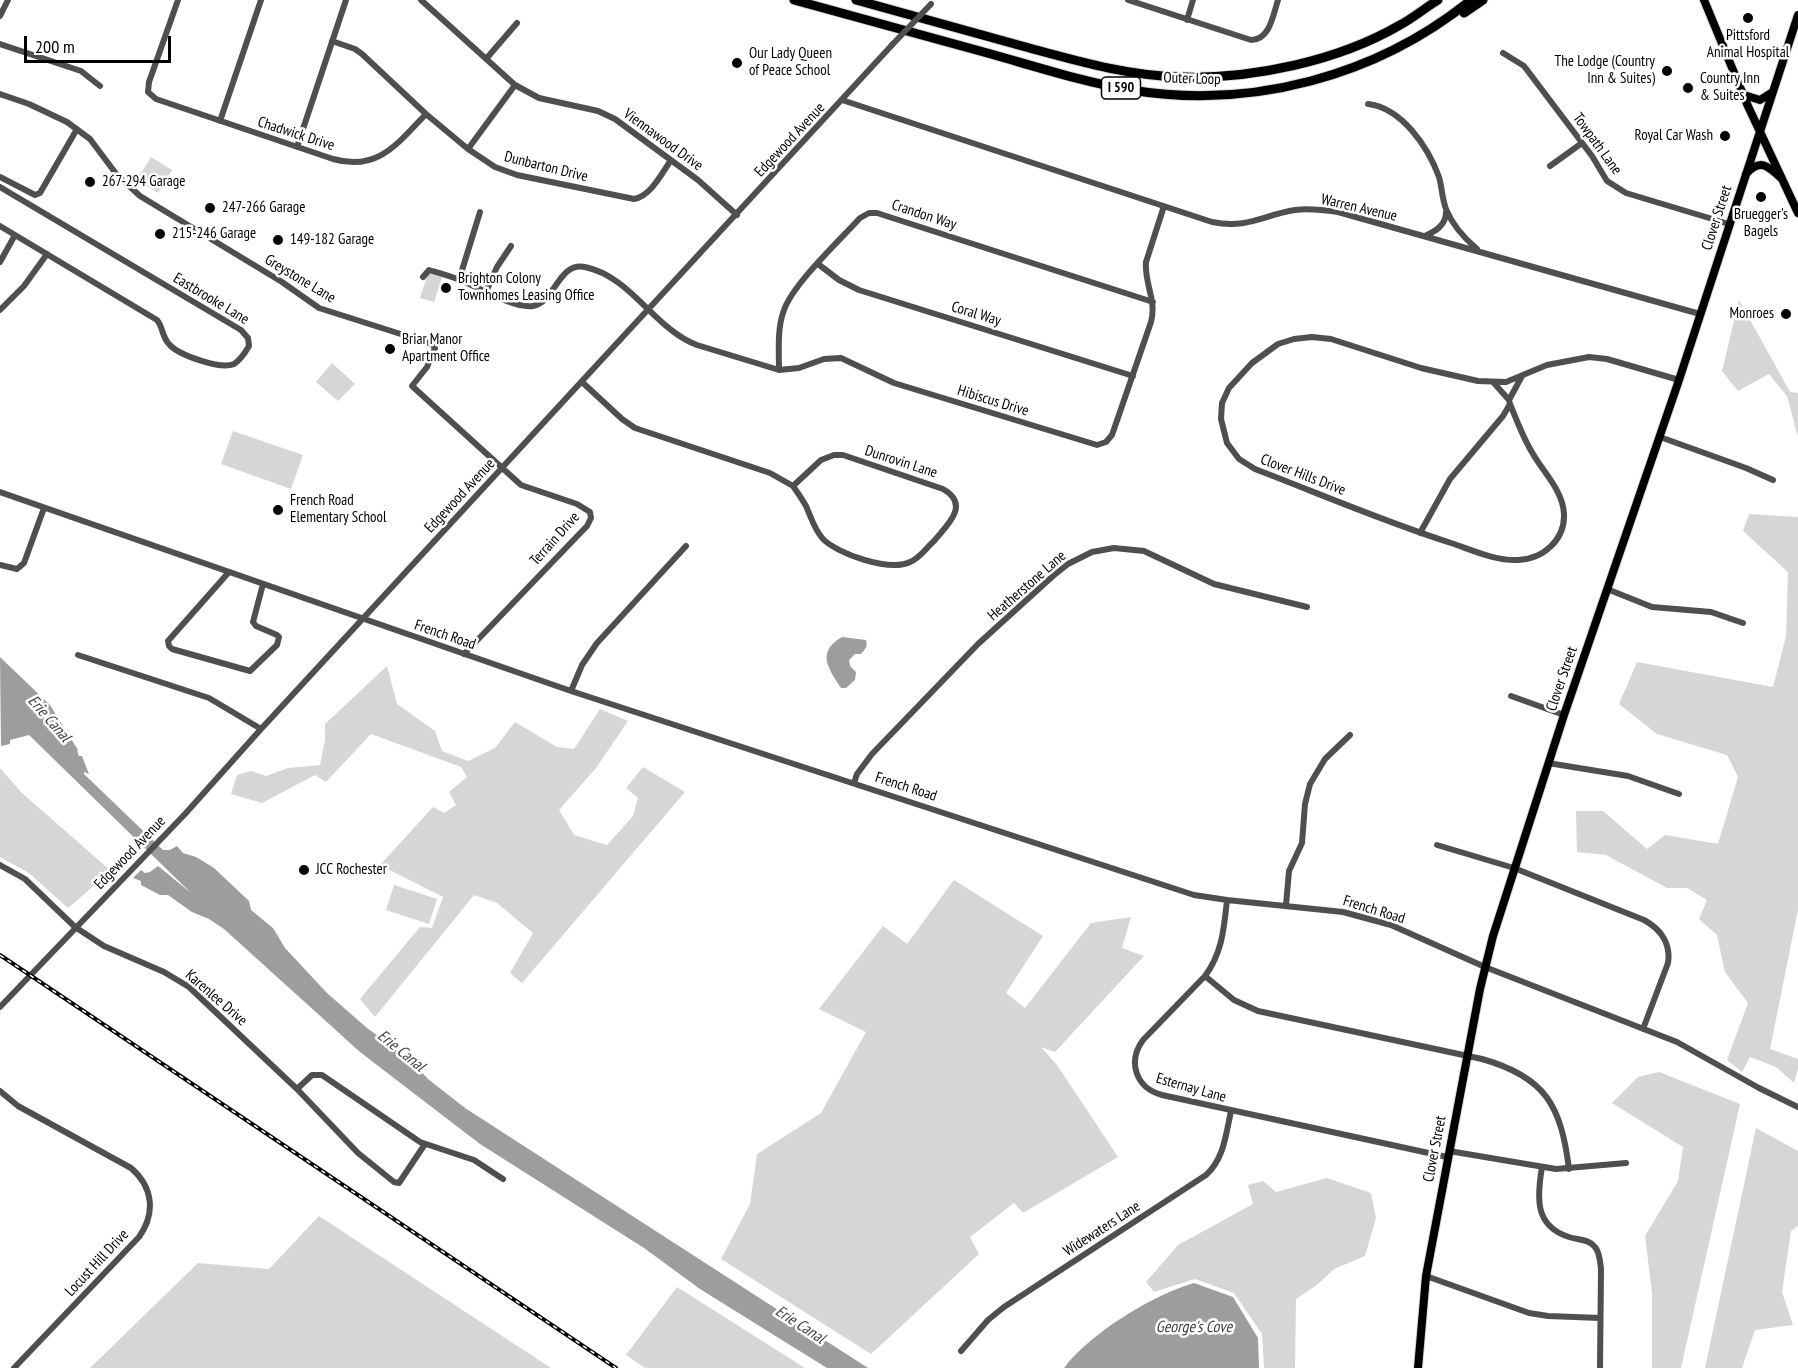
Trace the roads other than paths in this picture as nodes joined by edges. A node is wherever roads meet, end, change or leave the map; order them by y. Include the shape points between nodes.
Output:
1 (8, 0) edge
2 (178, 0) edge
3 (261, 0) edge
4 (346, 0) edge
5 (421, 0) edge
6 (794, 0) edge
7 (856, 0) edge
8 (1128, 0) edge
9 (1193, 0) edge
10 (1278, 0) edge
11 (1438, 0) edge
12 (1471, 0) edge
13 (1483, 0) edge
14 (1704, 0) edge
15 (933, 2) edge
16 (1798, 15) edge
17 (0, 16) edge
18 (1187, 20) junction
19 (1445, 21) junction
20 (517, 23) dead end
21 (332, 41) junction
22 (0, 44) edge
23 (1503, 53) dead end
24 (486, 59) junction
25 (100, 86) dead end
26 (515, 86) junction
27 (1772, 92) junction
28 (0, 94) edge
29 (1744, 96) junction
30 (843, 100) junction
31 (1368, 104) dead end
32 (426, 114) junction
33 (220, 122) junction
34 (78, 129) junction
35 (1760, 130) junction
36 (1582, 143) junction
37 (297, 147) junction
38 (468, 149) junction
39 (671, 160) junction
40 (1550, 166) dead end
41 (1746, 175) junction
42 (0, 177) edge
43 (1783, 180) junction
44 (0, 187) edge
45 (1164, 206) junction
46 (1446, 208) junction
47 (480, 212) dead end
48 (1798, 213) edge
49 (737, 215) junction
50 (1729, 224) junction
51 (0, 226) edge
52 (15, 235) junction
53 (1424, 236) junction
54 (511, 246) dead end
55 (1479, 251) junction
56 (47, 254) junction
57 (0, 262) edge
58 (818, 264) junction
59 (423, 277) dead end
60 (459, 280) junction
61 (486, 291) junction
62 (1153, 302) junction
63 (0, 309) edge
64 (649, 309) junction
65 (1700, 314) junction
66 (778, 370) junction
67 (1133, 376) junction
68 (1521, 376) junction
69 (1679, 380) junction
70 (582, 382) junction
71 (1493, 382) junction
72 (1510, 402) junction
73 (1660, 437) junction
74 (502, 468) junction
75 (1773, 480) dead end
76 (793, 486) junction
77 (0, 492) edge
78 (44, 508) junction
79 (1420, 533) junction
80 (686, 546) dead end
81 (0, 565) edge
82 (230, 572) junction
83 (263, 584) junction
84 (1607, 590) junction
85 (1307, 606) dead end
86 (363, 619) junction
87 (1743, 623) dead end
88 (464, 654) junction
89 (78, 655) dead end
90 (571, 691) junction
91 (1510, 696) dead end
92 (1564, 715) junction
93 (261, 729) junction
94 (1350, 735) dead end
95 (1548, 763) junction
96 (854, 783) junction
97 (1679, 794) dead end
98 (1437, 845) dead end
99 (0, 865) edge
100 (1514, 868) junction
101 (1227, 900) junction
102 (1286, 905) junction
103 (75, 927) junction
104 (1485, 967) junction
105 (1205, 976) junction
106 (0, 1007) edge
107 (1643, 1029) junction
108 (1467, 1056) junction
109 (297, 1089) junction
110 (0, 1091) edge
111 (1798, 1107) edge
112 (1231, 1111) junction
113 (425, 1144) junction
114 (1448, 1154) junction
115 (1626, 1163) dead end
116 (1542, 1167) junction
117 (1569, 1169) junction
118 (503, 1179) dead end
119 (1426, 1276) junction
120 (1599, 1318) junction
121 (961, 1351) dead end
122 (14, 1368) edge
123 (1418, 1368) edge
124 (1600, 1368) edge

1 - 17 street
2 - 33 street, Chadwick Drive via 148,92 156,99
3 - 33 street
4 - 21 street
5 - 24 street, Viennawood Drive
6 - 19 highway, Outer Loop / I 590 via 1078,78 1177,95 1226,95 1312,81 1385,56
7 - 11 highway, Outer Loop / I 590 via 1091,65 1181,77 1228,76 1293,66 1360,44 1400,25
8 - 18 street
9 - 18 street
10 - 18 street via 1267,32 1256,40
12 - 19 highway, Outer Loop / I 590
13 - 19 highway
14 - 29 main road
15 - 30 street, Edgewood Avenue, bridge
16 - 27 main road, Clover Street
20 - 24 street
21 - 32 street, Dunbarton Drive via 362,54
21 - 37 street
22 - 25 street via 81,71
23 - 36 street, Towpath Lane via 1524,66
24 - 26 street, Viennawood Drive
26 - 38 street
26 - 39 street, Viennawood Drive via 539,98 609,116
27 - 29 main road via 1760,100
27 - 35 main road, Clover Street
28 - 34 street, Greystone Lane via 52,114
29 - 35 main road
30 - 45 street, Warren Avenue
30 - 49 street, Edgewood Avenue
31 - 46 street via 1390,111 1418,139 1439,178
32 - 37 street, Chadwick Drive via 392,149 371,160 339,161
32 - 38 street, Dunbarton Drive
33 - 37 street, Chadwick Drive
34 - 42 street via 40,193 35,195
34 - 74 street, Greystone Lane via 140,196 309,302 432,344 435,348 427,367 412,386
35 - 41 main road, Clover Street
35 - 43 main road
36 - 40 street
36 - 50 street, Towpath Lane via 1607,181 1620,191
38 - 39 street, Dunbarton Drive via 495,167 517,175 626,199 641,198 647,193
39 - 49 street, Viennawood Drive
41 - 43 main road via 1762,165
41 - 50 main road, Clover Street
43 - 48 main road
44 - 56 street, Eastbrooke Lane via 241,330 249,346 238,360 226,366 180,352 165,339 156,320
45 - 53 street, Warren Avenue via 1229,224 1252,223 1294,210 1327,210
45 - 62 street, Hibiscus Drive via 1146,262
46 - 53 street via 1446,219
46 - 55 street via 1466,240
47 - 60 street
49 - 64 street, Edgewood Avenue
50 - 65 main road, Clover Street
51 - 52 street, Eastbrooke Lane
52 - 56 street, Eastbrooke Lane
52 - 57 street
53 - 55 street, Warren Avenue
54 - 61 street
55 - 65 street, Warren Avenue
56 - 63 street via 24,286
58 - 62 street, Crandon Way via 860,218 872,212
58 - 66 street, Crandon Way via 783,311
58 - 67 street, Coral Way via 859,290
59 - 60 street via 429,270
60 - 61 street
61 - 64 street, Hibiscus Drive via 526,306 535,305 570,269 583,266 608,275
62 - 67 street, Hibiscus Drive via 1151,322
64 - 66 street, Hibiscus Drive via 686,341
64 - 70 street, Edgewood Avenue
65 - 69 main road, Clover Street
66 - 67 street, Hibiscus Drive via 841,358 894,383 1097,445 1112,435
68 - 69 street, Clover Hills Drive via 1559,361 1595,358
68 - 71 street, Clover Hills Drive
68 - 72 street
69 - 73 main road, Clover Street
70 - 74 street, Edgewood Avenue
70 - 76 street via 635,428 770,473
71 - 72 street, Clover Hills Drive
71 - 79 street, Clover Hills Drive via 1439,374 1331,339 1302,338 1278,344 1261,356 1225,395 1221,412 1224,436 1234,454 1247,465
72 - 79 street via 1503,416 1444,487
72 - 79 street, Clover Hills Drive via 1525,439 1562,502 1564,519 1558,538 1545,552 1518,560 1487,555
73 - 75 street
73 - 84 main road, Clover Street
74 - 86 street, Edgewood Avenue
74 - 88 street, Terrain Drive via 521,485 583,507 591,518
76 - 76 street, Dunrovin Lane via 827,543 848,554 885,564 906,564 916,559 956,511 952,496 943,489 838,454 824,458
77 - 78 street, French Road
78 - 81 street via 21,567
78 - 82 street, French Road
80 - 90 street via 597,643
82 - 83 street, French Road
82 - 83 street via 168,641 172,649 250,671 279,640 277,634 253,622
83 - 86 street, French Road
84 - 87 street via 1652,607 1711,612
84 - 92 main road, Clover Street
85 - 96 street, Heatherstone Lane via 1214,584 1144,551 1114,548 1092,552 1060,570 978,644 872,754
86 - 88 street, French Road
86 - 93 street, Edgewood Avenue
88 - 90 street, French Road
89 - 93 street via 209,698
90 - 96 street, French Road
91 - 92 street
92 - 95 main road, Clover Street
93 - 103 street, Edgewood Avenue
94 - 102 street via 1325,759 1310,784 1302,843 1289,871
95 - 97 street via 1628,776
95 - 100 main road, Clover Street
96 - 101 street, French Road via 1194,895
98 - 100 street
99 - 103 street, Karenlee Drive via 25,879
100 - 104 main road, Clover Street
100 - 107 street via 1644,920 1661,933 1668,948 1668,963
101 - 102 street, French Road
101 - 105 street, Esternay Lane via 1221,947
102 - 104 street, French Road via 1373,919
103 - 106 street, Edgewood Avenue
103 - 109 street, Karenlee Drive via 104,946 189,987
104 - 107 street, French Road
104 - 108 main road, Clover Street
105 - 108 street via 1234,1000 1258,1011
105 - 112 street, Esternay Lane via 1143,1040 1136,1051 1135,1069 1145,1086 1156,1093
107 - 111 street, French Road via 1677,1042
108 - 114 main road, Clover Street
108 - 117 street via 1510,1068 1544,1094 1563,1129
109 - 113 street via 312,1075 322,1075
109 - 113 street, Karenlee Drive via 358,1153 394,1182 399,1183
110 - 122 street, Locust Hill Drive via 18,1106 131,1168 147,1188 150,1206 139,1237
112 - 114 street, Esternay Lane
112 - 121 street, Widewaters Lane via 1220,1156 1206,1175 1004,1307 987,1320
113 - 118 street via 474,1160
114 - 116 street, Esternay Lane
114 - 119 main road, Clover Street
115 - 117 street, Esternay Lane
116 - 117 street, Esternay Lane
116 - 120 street via 1537,1198 1545,1219 1563,1234 1592,1244 1599,1253
119 - 120 street via 1530,1313
119 - 123 main road, Clover Street
120 - 124 street

